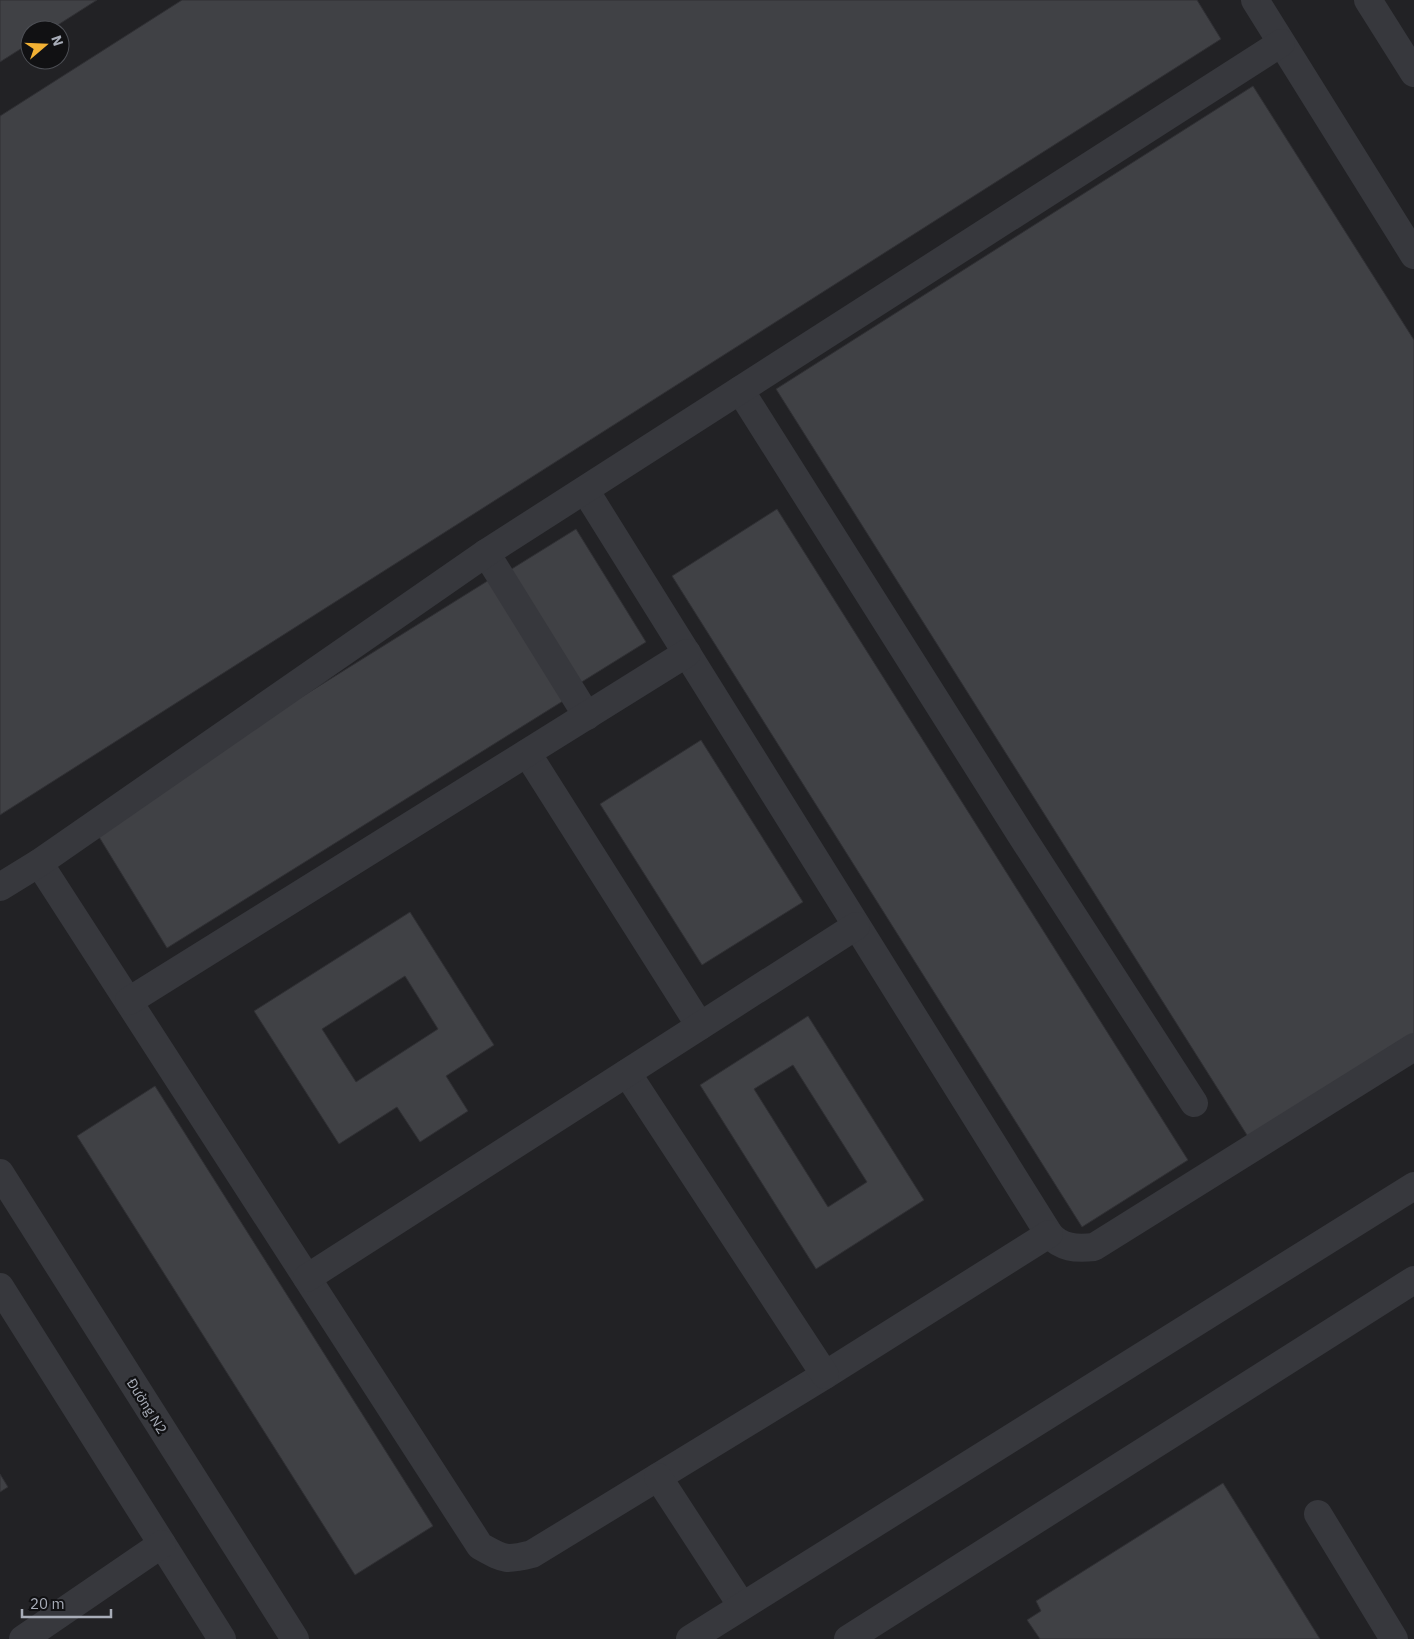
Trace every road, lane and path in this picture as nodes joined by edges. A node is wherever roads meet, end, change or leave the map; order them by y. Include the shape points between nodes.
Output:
1 (1255, 0) edge
2 (1368, 0) edge
3 (1280, 43) junction
4 (1414, 73) edge
5 (1414, 255) edge
6 (740, 390) junction
7 (585, 490) junction
8 (486, 553) junction
9 (687, 653) junction
10 (587, 716) junction
11 (527, 753) junction
12 (39, 863) junction
13 (0, 887) edge
14 (856, 926) junction
15 (129, 1001) junction
16 (700, 1026) junction
17 (1414, 1047) edge
18 (627, 1073) junction
19 (1194, 1103) dead end
20 (0, 1173) edge
21 (1414, 1186) edge
22 (1049, 1234) junction
23 (307, 1278) junction
24 (1414, 1280) edge
25 (0, 1287) edge
26 (825, 1376) junction
27 (658, 1477) junction
28 (1318, 1514) dead end
29 (162, 1544) junction
30 (742, 1606) junction
31 (23, 1639) edge
32 (222, 1639) edge
33 (295, 1639) edge
34 (690, 1639) edge
35 (848, 1639) edge
36 (1394, 1639) edge

1 - 3 street
2 - 4 street
3 - 5 street
3 - 6 street
6 - 7 street
6 - 19 street
7 - 8 street
7 - 9 street
8 - 10 street
8 - 12 street
9 - 10 street
9 - 14 street
10 - 11 street
11 - 15 street
11 - 16 street
12 - 13 street
12 - 15 street
14 - 16 street
14 - 22 street
15 - 23 street
16 - 18 street
17 - 22 street via 1094,1247 1069,1248 1056,1242
18 - 23 street
18 - 26 street
20 - 33 street, Đường N2
21 - 30 street
22 - 26 street
23 - 27 street via 480,1546 502,1558 532,1554
24 - 35 street
25 - 29 street
26 - 27 street
27 - 30 street
28 - 36 street
29 - 31 street
29 - 32 street
30 - 34 street

